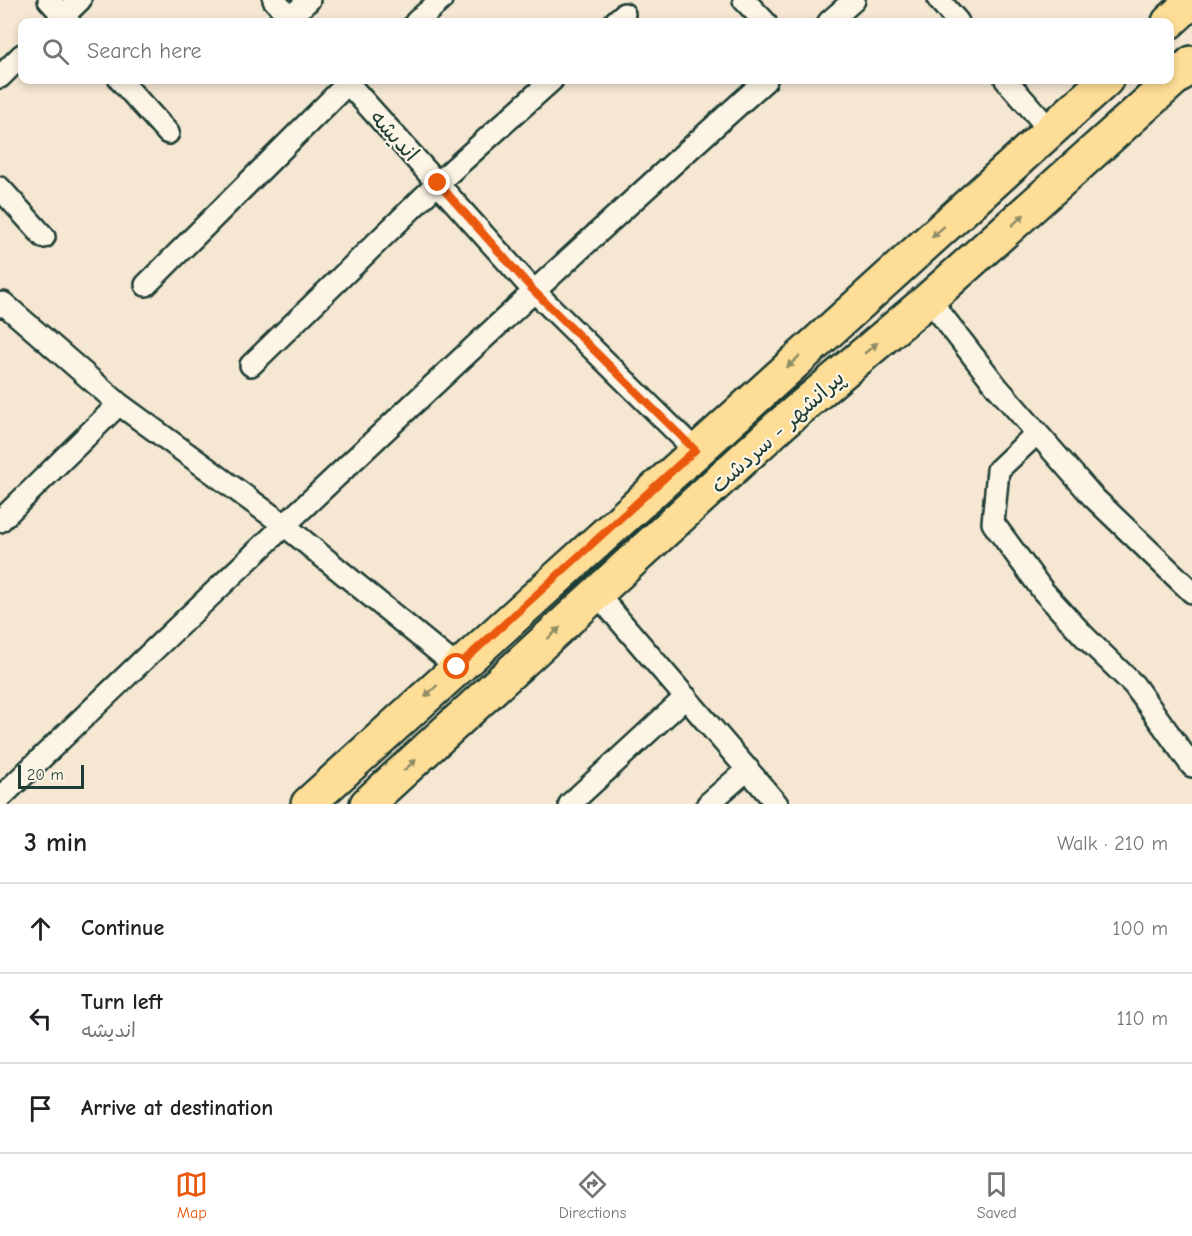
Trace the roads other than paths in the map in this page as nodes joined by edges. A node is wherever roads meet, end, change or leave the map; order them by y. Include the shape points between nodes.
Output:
1 (49, 0) edge
2 (80, 0) edge
3 (274, 0) edge
4 (309, 0) edge
5 (441, 0) edge
6 (744, 0) edge
7 (854, 0) edge
8 (939, 0) edge
9 (1192, 1) edge
10 (62, 18) edge
11 (65, 18) edge
12 (290, 18) edge
13 (294, 18) edge
14 (421, 18) edge
15 (761, 18) edge
16 (834, 18) edge
17 (955, 18) edge
18 (1173, 18) edge
19 (18, 59) edge
20 (1192, 63) edge
21 (0, 77) edge
22 (1174, 79) edge
23 (124, 84) edge
24 (344, 84) edge
25 (351, 84) edge
26 (548, 84) edge
27 (762, 84) edge
28 (1010, 84) edge
29 (1102, 84) edge
30 (1169, 84) edge
31 (1050, 130) junction
32 (168, 133) dead end
33 (438, 183) junction
34 (0, 188) edge
35 (44, 237) dead end
36 (146, 285) dead end
37 (533, 290) junction
38 (929, 299) junction
39 (0, 306) edge
40 (251, 365) dead end
41 (755, 397) junction
42 (119, 404) junction
43 (778, 426) junction
44 (1037, 433) junction
45 (695, 450) junction
46 (0, 521) edge
47 (283, 524) junction
48 (1192, 592) edge
49 (597, 594) junction
50 (457, 667) junction
51 (686, 697) junction
52 (1192, 766) edge
53 (748, 769) junction
54 (0, 798) edge
55 (308, 804) edge
56 (367, 804) edge
57 (570, 804) edge
58 (708, 804) edge
59 (777, 804) edge

1 - 10 street
2 - 11 street
3 - 12 street
4 - 13 street
5 - 14 street
6 - 15 street
7 - 16 street
8 - 17 street
9 - 18 main road
19 - 21 street
22 -> 20 main road, پیرانشهر - سردشت
23 - 32 street
24 - 36 street
25 - 33 street, اندیشه
26 - 33 street
27 - 37 street
28 - 31 street
29 - 31 main road
38 -> 30 main road, پیرانشهر - سردشت
31 -> 41 main road
33 - 37 street, اندیشه
33 - 40 street
34 - 35 street
37 - 45 street, اندیشه
37 - 47 street
43 -> 38 main road, پیرانشهر - سردشت
38 - 44 street
39 - 42 street via 3,303
41 - 43 main road
41 - 45 main road
42 - 46 street
42 - 47 street
43 - 49 main road, پیرانشهر - سردشت
44 - 48 street via 1094,497
44 - 52 street via 998,470 993,523 1043,591 1134,685
45 - 50 main road
47 - 50 street
47 - 54 street
49 - 51 street
56 -> 49 main road, پیرانشهر - سردشت
50 -> 55 main road
51 - 53 street
51 - 57 street
53 - 58 street
53 - 59 street

